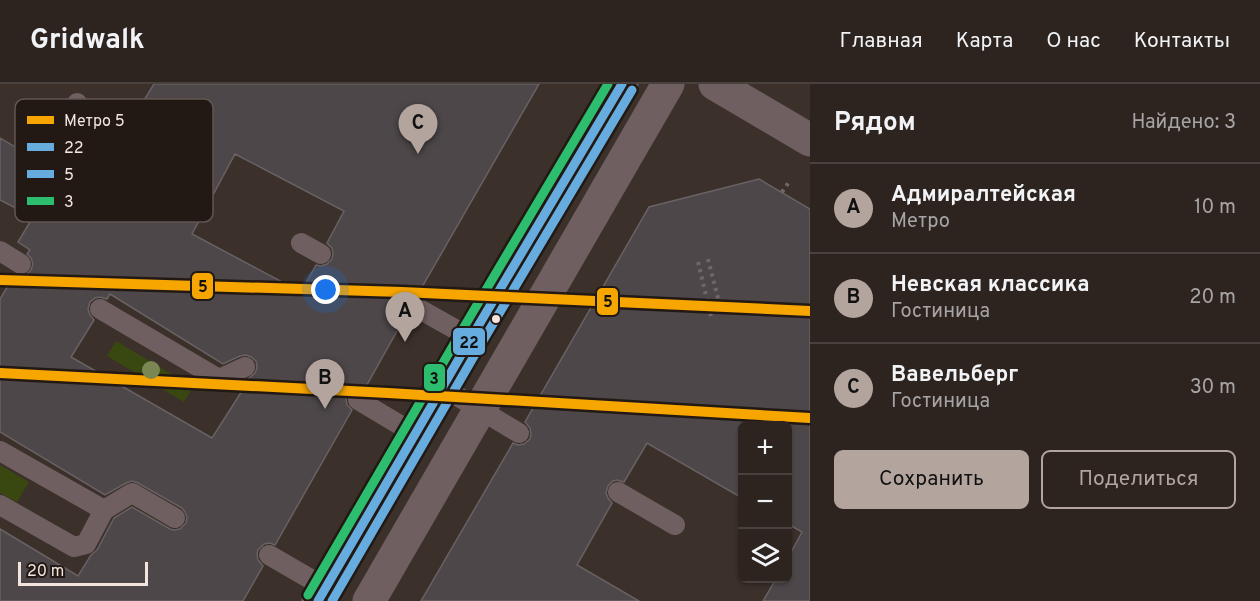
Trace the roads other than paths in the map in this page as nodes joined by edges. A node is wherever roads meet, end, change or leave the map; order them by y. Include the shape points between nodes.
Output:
1 (622, 84) edge
2 (668, 84) edge
3 (715, 84) edge
4 (810, 140) edge
5 (301, 243) dead end
6 (0, 251) edge
7 (321, 254) dead end
8 (21, 264) dead end
9 (412, 305) dead end
10 (100, 309) dead end
11 (471, 338) junction
12 (245, 367) dead end
13 (442, 387) junction
14 (358, 400) dead end
15 (479, 409) junction
16 (519, 433) dead end
17 (415, 434) junction
18 (0, 451) edge
19 (618, 492) dead end
20 (0, 506) edge
21 (104, 510) junction
22 (175, 518) dead end
23 (675, 525) dead end
24 (269, 555) dead end
25 (322, 594) edge
26 (369, 601) edge

1 - 11 street
2 - 15 street
3 - 4 street
5 - 7 lane
6 - 8 lane
9 - 11 lane
10 - 12 lane via 219,379
11 - 13 street
13 - 15 lane
13 - 17 street
14 - 17 lane
15 - 16 lane
15 - 26 street
17 - 25 street
18 - 21 lane
19 - 23 lane
20 - 21 lane via 74,547 86,544
21 - 22 lane via 132,493
24 - 25 lane

